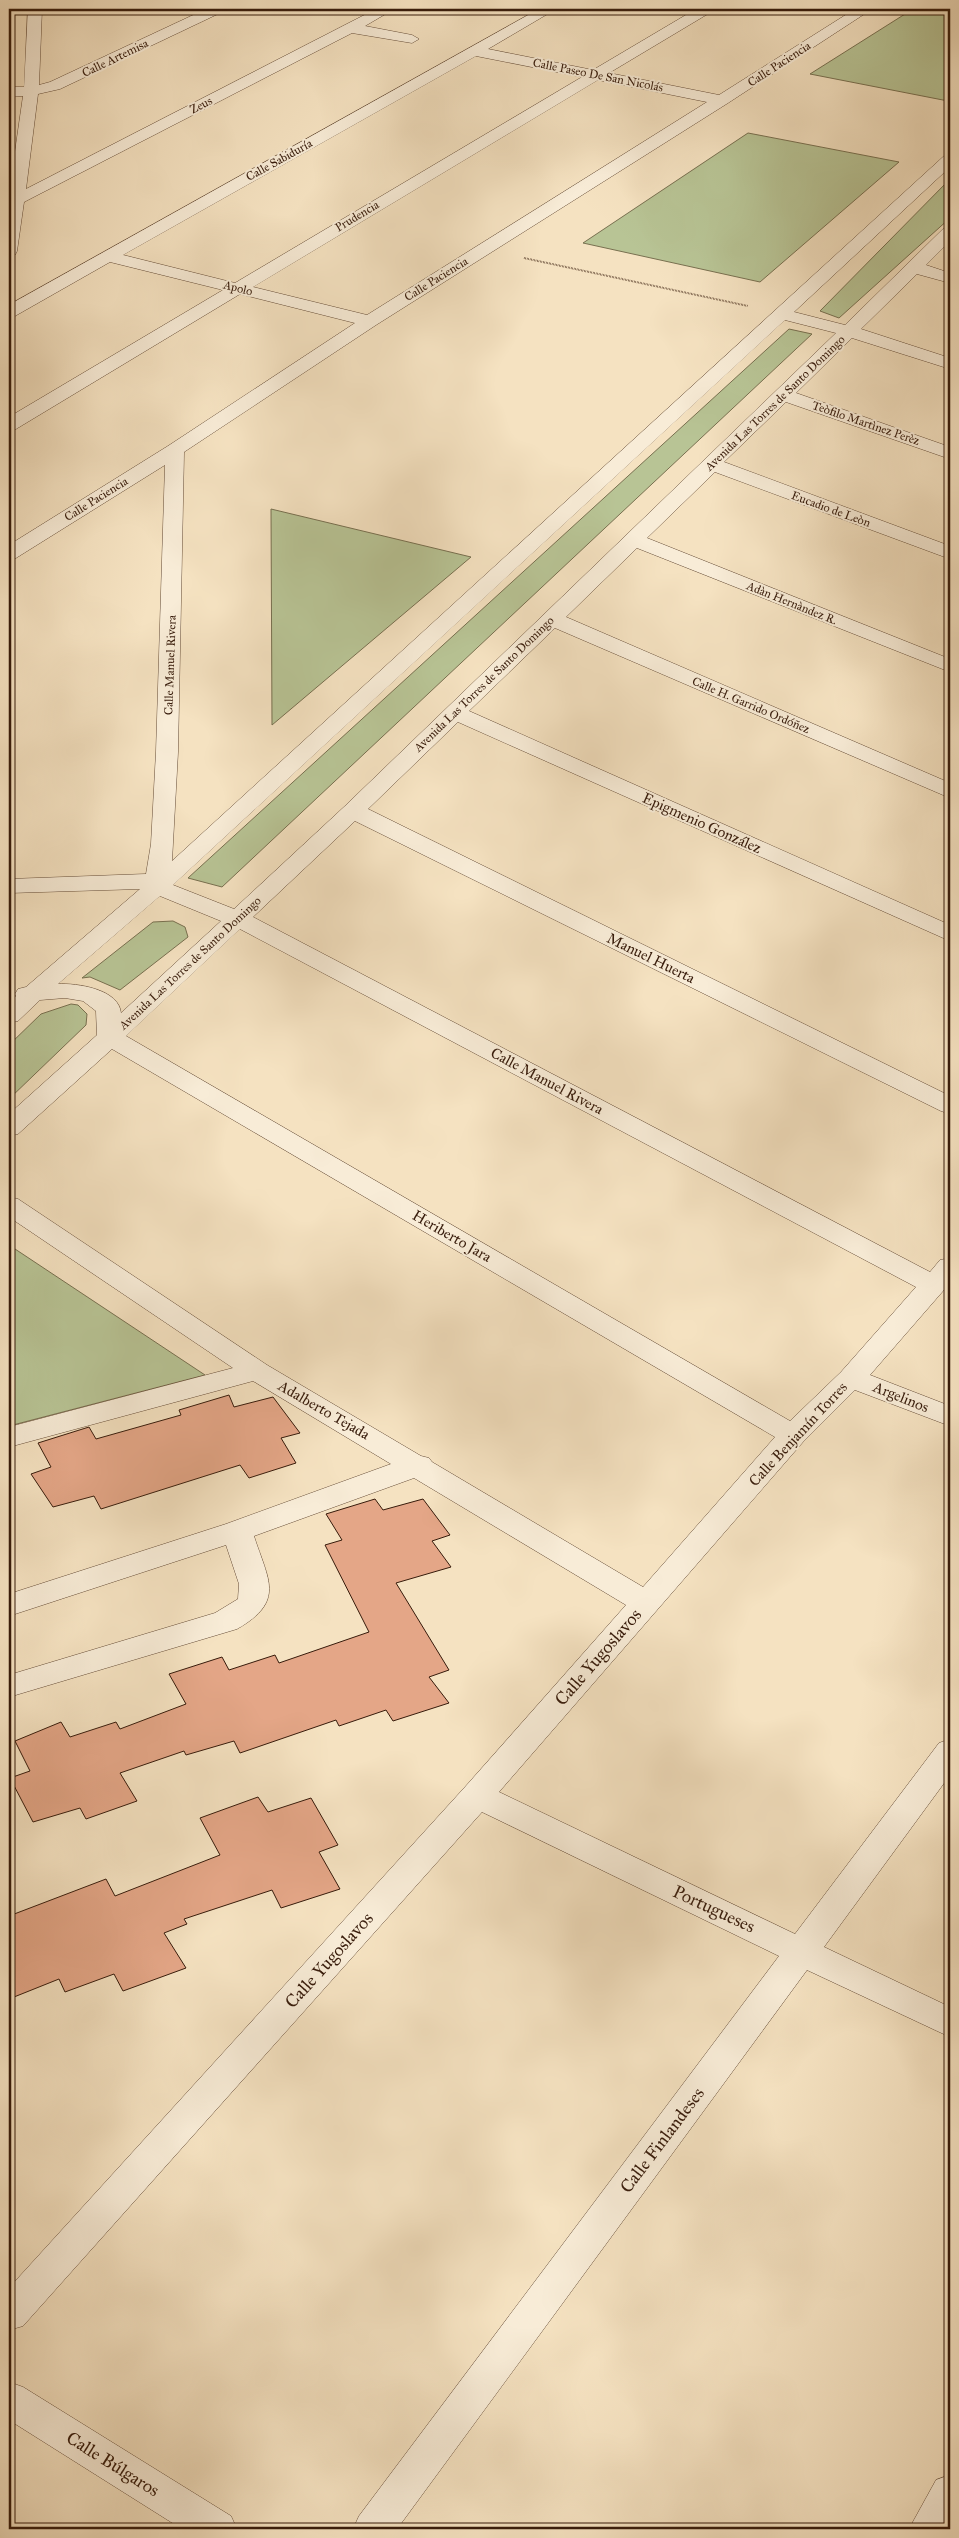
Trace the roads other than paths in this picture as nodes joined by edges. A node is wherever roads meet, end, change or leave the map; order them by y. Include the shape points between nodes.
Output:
1 (36, 9) edge
2 (217, 9) edge
3 (387, 9) edge
4 (549, 9) edge
5 (706, 9) edge
6 (865, 9) edge
7 (352, 28) junction
8 (412, 40) dead end
9 (474, 51) junction
10 (597, 74) junction
11 (31, 91) junction
12 (9, 92) edge
13 (722, 100) junction
14 (950, 159) edge
15 (14, 201) junction
16 (950, 232) edge
17 (9, 251) edge
18 (106, 256) junction
19 (914, 267) junction
20 (950, 278) edge
21 (236, 288) junction
22 (9, 312) edge
23 (782, 314) junction
24 (370, 320) junction
25 (849, 331) junction
26 (950, 364) edge
27 (782, 394) junction
28 (9, 425) edge
29 (175, 450) junction
30 (950, 453) edge
31 (711, 464) junction
32 (634, 540) junction
33 (950, 553) edge
34 (9, 554) edge
35 (552, 619) junction
36 (950, 666) edge
37 (453, 712) junction
38 (950, 791) edge
39 (352, 811) junction
40 (157, 884) junction
41 (9, 886) edge
42 (238, 919) junction
43 (950, 934) edge
44 (20, 994) edge
45 (9, 1016) edge
46 (110, 1037) junction
47 (950, 1106) edge
48 (9, 1128) edge
49 (9, 1205) edge
50 (942, 1275) edge
51 (257, 1371) junction
52 (851, 1378) junction
53 (950, 1417) edge
54 (793, 1435) junction
55 (9, 1438) edge
56 (418, 1465) junction
57 (236, 1531) junction
58 (646, 1603) junction
59 (9, 1605) edge
60 (9, 1686) edge
61 (950, 1751) edge
62 (476, 1796) junction
63 (802, 1951) junction
64 (950, 2023) edge
65 (9, 2314) edge
66 (9, 2399) edge
67 (950, 2493) edge
68 (216, 2529) edge
69 (373, 2529) edge
70 (929, 2529) edge

1 - 11 street
2 - 11 street, Calle Artemisa via 88,72 55,86
3 - 7 street, Zeus
4 - 9 street, Calle Sabiduría
5 - 10 street, Prudencia
6 - 13 street, Calle Paciencia
7 - 8 street
7 - 15 street, Zeus
9 - 10 street, Calle Paseo De San Nicolás
9 - 18 street, Calle Sabiduría
10 - 13 street, Calle Paseo De San Nicolás
10 - 21 street, Prudencia
11 - 12 street, Calle Artemisa
11 - 15 street
13 - 24 street, Calle Paciencia
14 - 23 street
15 - 17 street
16 - 19 street, Avenida Las Torres de Santo Domingo
18 - 21 street, Apolo
18 - 22 street, Calle Sabiduría
19 - 20 street
19 - 25 street, Avenida Las Torres de Santo Domingo
21 - 24 street, Apolo
21 - 28 street, Prudencia
23 - 25 street
23 - 40 street
24 - 29 street, Calle Paciencia
25 - 26 street
25 - 27 street, Avenida Las Torres de Santo Domingo
27 - 30 street, Teòfilo Martìnez Perèz
27 - 31 street, Avenida Las Torres de Santo Domingo
29 - 34 street, Calle Paciencia
29 - 40 street, Calle Manuel Rivera via 167,770
31 - 32 street, Avenida Las Torres de Santo Domingo
31 - 33 street, Eucadio de Leòn
32 - 35 street, Avenida Las Torres de Santo Domingo
32 - 36 street, Adàn Hernàndez R.
35 - 37 street, Avenida Las Torres de Santo Domingo
35 - 38 street, Calle H. Garrido Ordóñez
37 - 39 street, Avenida Las Torres de Santo Domingo
37 - 43 street, Epigmenio González
39 - 42 street, Avenida Las Torres de Santo Domingo
39 - 47 street, Manuel Huerta
40 - 41 street
40 - 42 street, Calle Manuel Rivera
40 - 44 street
42 - 46 street, Avenida Las Torres de Santo Domingo
42 - 50 street, Calle Manuel Rivera
44 - 45 street
44 - 46 street via 65,991 90,994 108,1008
46 - 48 street, Avenida Las Torres de Santo Domingo
46 - 54 street, Heriberto Jara
49 - 51 street, Adalberto Tejada
50 - 52 street, Calle Benjamín Torres
51 - 55 street
51 - 56 street, Adalberto Tejada
52 - 53 street, Argelinos
52 - 54 street, Calle Benjamín Torres
54 - 58 street, Calle Benjamín Torres
56 - 57 street
56 - 58 street, Adalberto Tejada
57 - 59 street
57 - 60 street via 254,1584 254,1602 244,1611 226,1621
58 - 62 street, Calle Yugoslavos
61 - 63 street, Calle Finlandeses
62 - 63 street, Portugueses
62 - 65 street, Calle Yugoslavos
63 - 64 street, Portugueses
63 - 69 street, Calle Finlandeses
66 - 68 street, Calle Búlgaros
67 - 70 street

